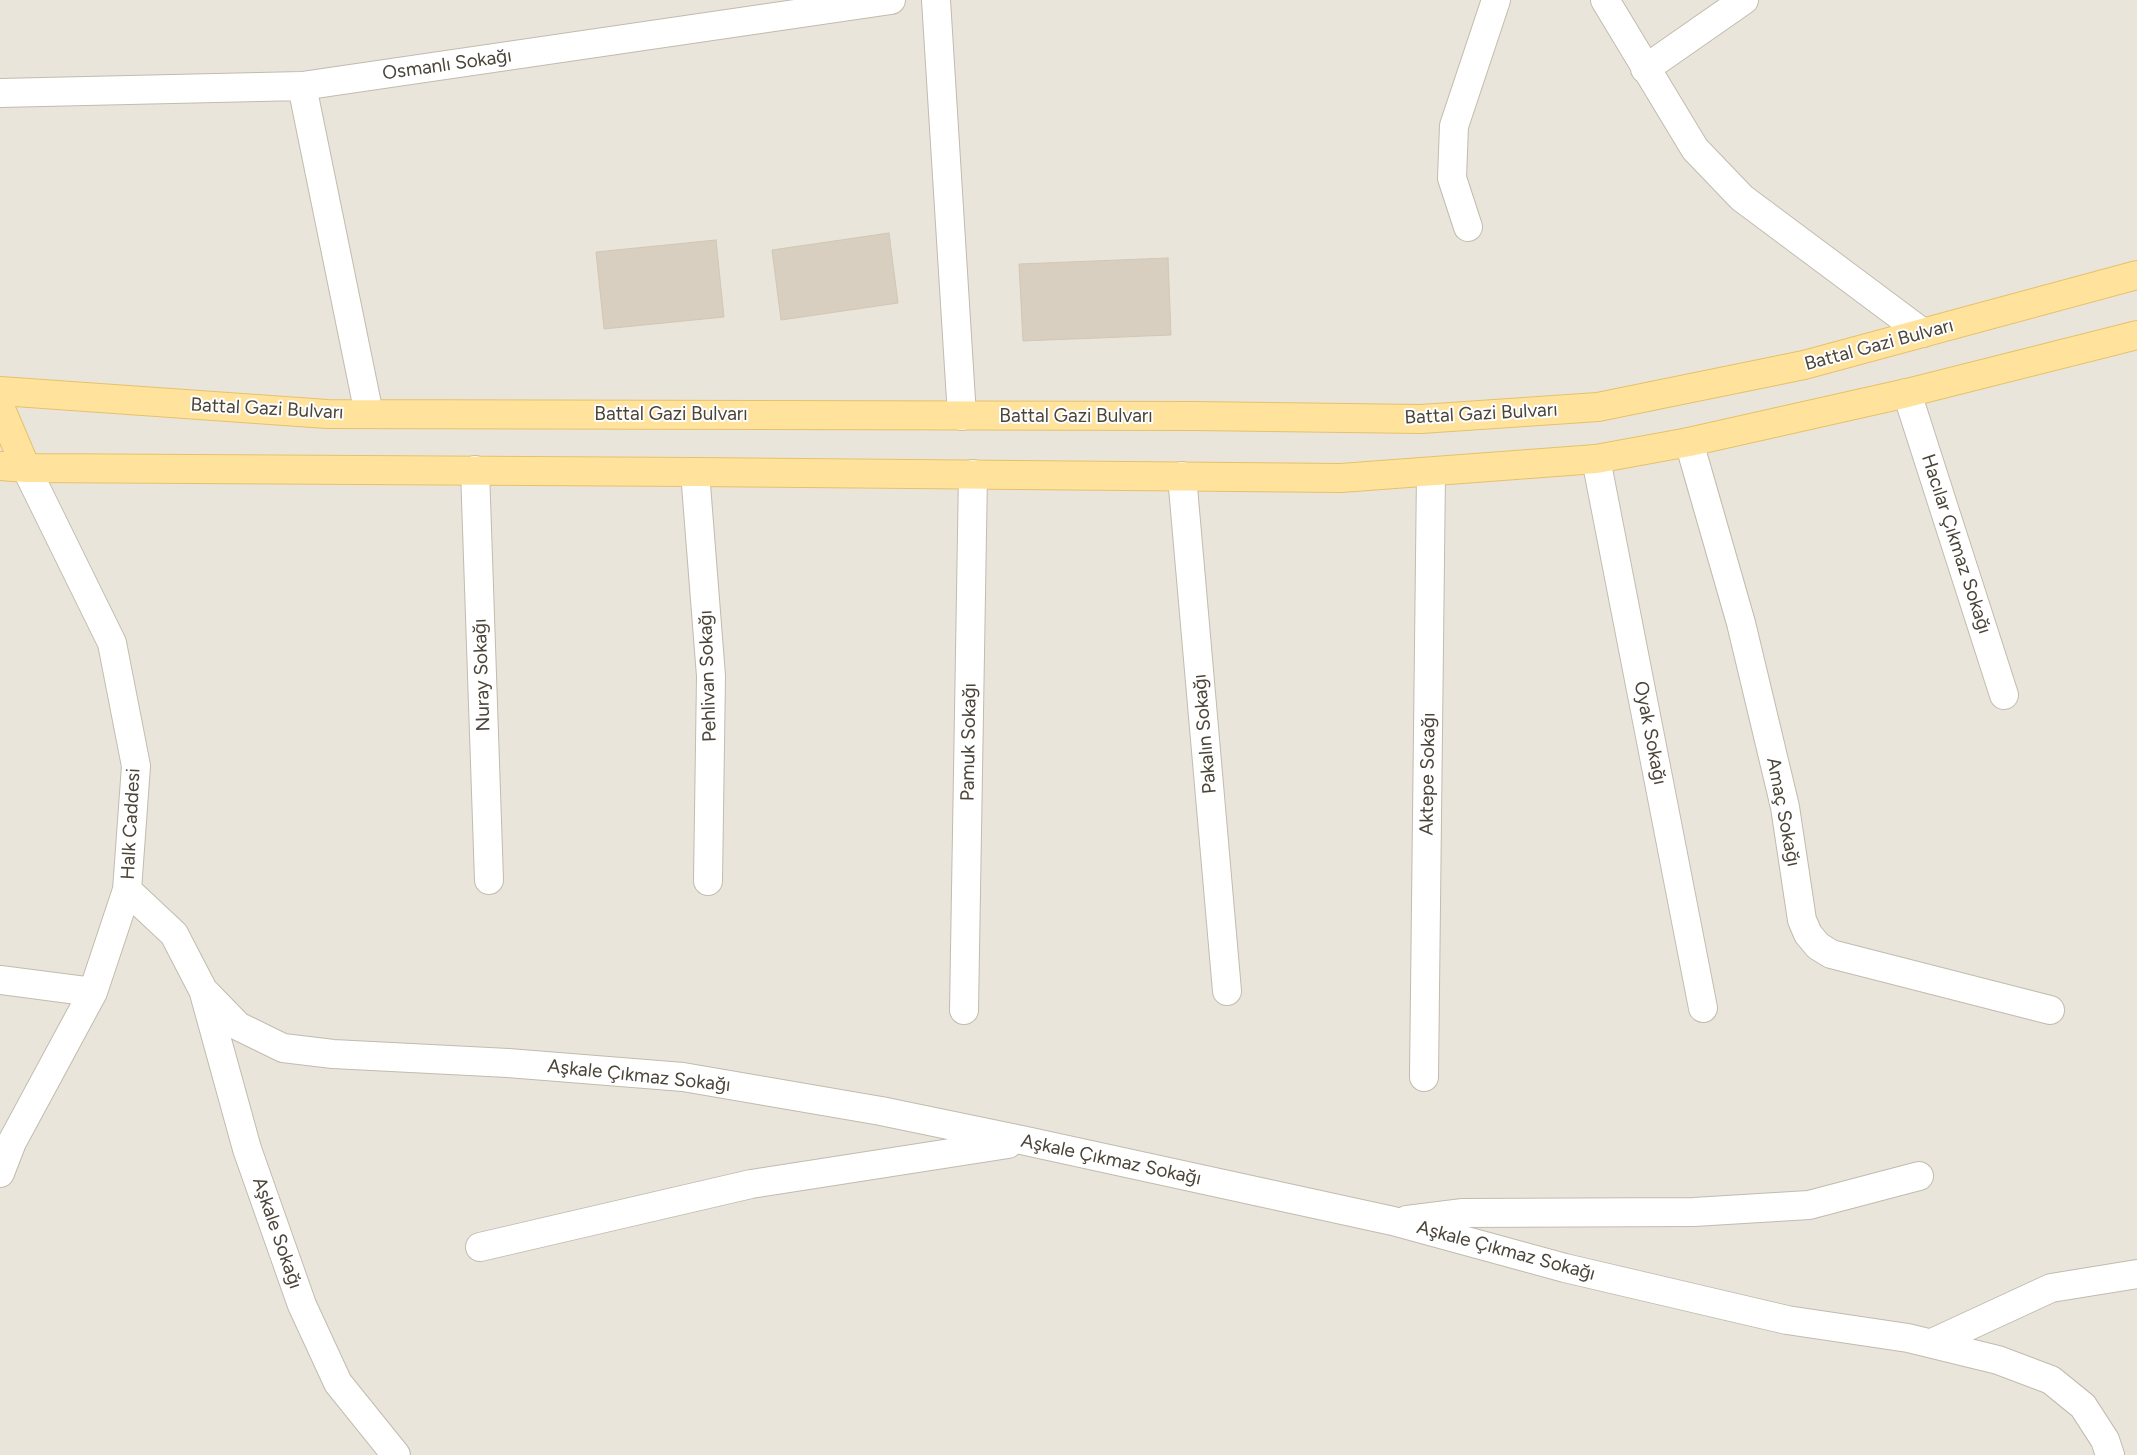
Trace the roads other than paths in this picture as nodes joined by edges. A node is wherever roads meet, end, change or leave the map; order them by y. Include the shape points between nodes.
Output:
1 (891, 0) edge
2 (936, 0) edge
3 (1496, 0) edge
4 (1605, 0) edge
5 (1744, 0) edge
6 (1645, 69) junction
7 (302, 86) junction
8 (0, 93) edge
9 (1468, 227) dead end
10 (2137, 275) edge
11 (1924, 333) junction
12 (2137, 335) edge
13 (0, 391) edge
14 (1907, 392) junction
15 (0, 407) edge
16 (369, 414) junction
17 (962, 416) junction
18 (1688, 442) junction
19 (1596, 459) junction
20 (13, 467) edge
21 (476, 470) junction
22 (695, 472) junction
23 (1431, 472) junction
24 (973, 474) junction
25 (1182, 476) junction
26 (2004, 695) dead end
27 (489, 880) dead end
28 (708, 882) dead end
29 (128, 890) junction
30 (0, 980) edge
31 (203, 990) junction
32 (1227, 991) dead end
33 (93, 992) junction
34 (1703, 1008) dead end
35 (964, 1010) dead end
36 (2050, 1010) dead end
37 (1424, 1077) dead end
38 (1026, 1141) junction
39 (0, 1174) edge
40 (1919, 1176) dead end
41 (1393, 1221) junction
42 (480, 1248) dead end
43 (2137, 1274) edge
44 (1932, 1343) junction
45 (396, 1455) edge
46 (2110, 1455) edge

1 - 7 street, Osmanlı Sokağı
2 - 17 street
3 - 9 street via 1454,126 1452,178
4 - 6 street
5 - 6 street
6 - 11 street via 1695,149 1742,198
7 - 8 street, Osmanlı Sokağı
7 - 16 street
10 - 11 main road, Battal Gazi Bulvarı
11 - 17 main road, Battal Gazi Bulvarı via 1804,365 1598,406 1421,419
12 - 14 main road
13 - 16 main road, Battal Gazi Bulvarı via 327,414
14 - 18 main road
14 - 26 street, Hacılar Çıkmaz Sokağı
15 - 20 main road
16 - 17 main road, Battal Gazi Bulvarı
18 - 19 main road
18 - 36 street, Amaç Sokağı via 1743,633 1785,808 1802,920 1808,934 1831,954
19 - 23 main road
19 - 34 street, Oyak Sokağı
20 - 21 main road
20 - 29 street, Halk Caddesi via 112,643 136,766
21 - 22 main road
21 - 27 street, Nuray Sokağı
22 - 24 main road
22 - 28 street, Pehlivan Sokağı via 711,676
23 - 25 main road via 1341,478
23 - 37 street, Aktepe Sokağı
24 - 25 main road
24 - 35 street, Pamuk Sokağı
25 - 32 street, Pakalın Sokağı
29 - 31 street, Aşkale Çıkmaz Sokağı via 174,934
29 - 33 street, Halk Caddesi
30 - 33 street
31 - 38 street, Aşkale Çıkmaz Sokağı via 238,1026 283,1048 333,1054 684,1076
31 - 45 street, Aşkale Sokağı via 247,1149 302,1306 338,1383
33 - 39 street, Halk Caddesi via 12,1142
38 - 41 street, Aşkale Çıkmaz Sokağı
38 - 42 street via 751,1184
40 - 41 street via 1808,1205 1694,1212 1463,1213
41 - 44 street, Aşkale Çıkmaz Sokağı via 1566,1268 1788,1320
43 - 44 street via 2051,1288
44 - 46 street, Aşkale Çıkmaz Sokağı via 1998,1360 2052,1380 2083,1406

